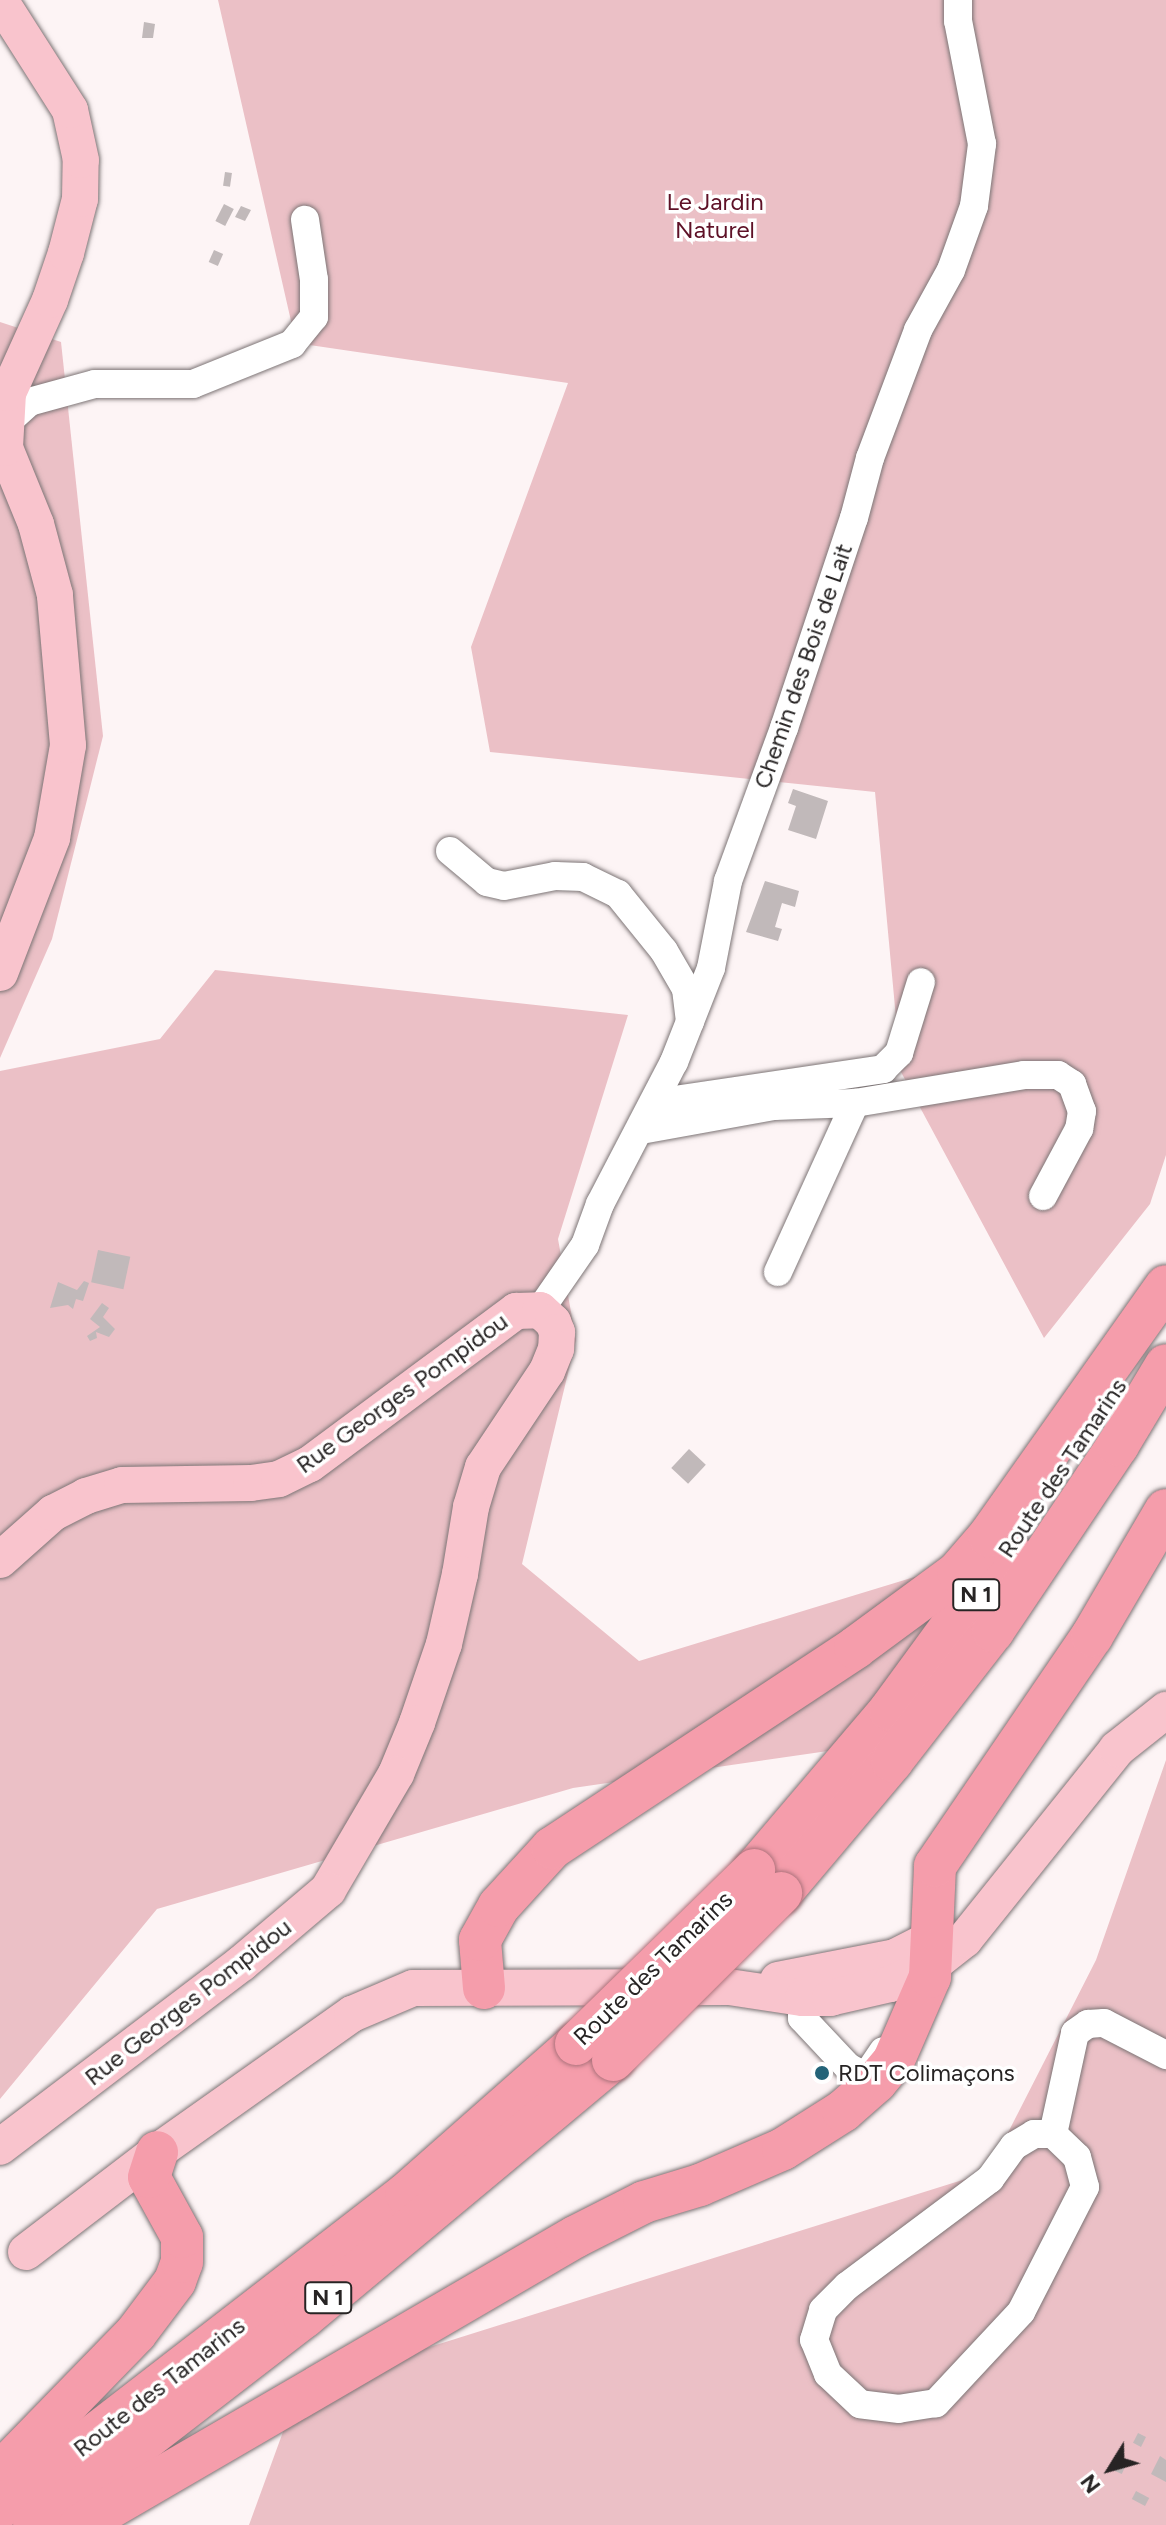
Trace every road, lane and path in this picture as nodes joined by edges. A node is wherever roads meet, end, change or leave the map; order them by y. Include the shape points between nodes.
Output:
1 (0, 0) edge
2 (958, 0) edge
3 (305, 220) dead end
4 (6, 423) junction
5 (450, 851) dead end
6 (0, 973) edge
7 (921, 982) dead end
8 (690, 1022) junction
9 (654, 1103) junction
10 (855, 1103) junction
11 (641, 1130) junction
12 (1043, 1196) dead end
13 (778, 1272) dead end
14 (1166, 1286) edge
15 (1166, 1297) edge
16 (540, 1310) junction
17 (1166, 1365) edge
18 (1166, 1510) edge
19 (0, 1560) edge
20 (1166, 1710) edge
21 (768, 1882) junction
22 (932, 1952) junction
23 (828, 1972) junction
24 (729, 1987) junction
25 (484, 1988) junction
26 (803, 1998) junction
27 (915, 2016) junction
28 (594, 2052) junction
29 (1166, 2055) edge
30 (1053, 2134) junction
31 (0, 2147) edge
32 (153, 2165) junction
33 (13, 2256) edge
34 (0, 2473) edge
35 (0, 2508) edge
36 (34, 2525) edge
37 (80, 2525) edge

1 - 4 main road via 70,110 81,160 80,199 66,253 8,393
2 - 8 street, Chemin des Bois de Lait via 982,144 974,206 951,270 918,330 870,458 784,728 728,881 711,968
3 - 4 street via 314,317 292,344 193,384 95,384 29,402
4 - 6 main road via 5,448 36,524 55,595 68,745 52,838
5 - 8 street via 487,882 504,886 555,876 583,877 618,894 643,922 686,989
7 - 9 street via 899,1053 883,1069
8 - 9 street, Chemin des Bois de Lait
9 - 11 street, Chemin des Bois de Lait
10 - 11 street via 774,1106
10 - 12 street via 1024,1075 1058,1075 1072,1084 1082,1111 1079,1129
10 - 13 street
11 - 16 street, Chemin des Bois de Lait via 600,1204 585,1245
14 - 25 highway via 958,1572 855,1648 552,1848 499,1906 480,1940
15 - 21 highway, Route des Tamarins / N 1 via 1126,1371 980,1590
16 - 19 main road, Rue Georges Pompidou via 516,1311 310,1464 279,1479 122,1485 53,1513
16 - 31 main road, Rue Georges Pompidou via 553,1322 556,1349 483,1467 444,1644 417,1723 396,1774 328,1890 242,1963
17 - 21 highway, Route des Tamarins / N 1 via 993,1631 892,1761
18 - 22 highway via 1092,1636 935,1866
20 - 22 main road via 1117,1749 1010,1880
21 - 28 highway, Route des Tamarins / N 1, bridge
22 - 23 main road
22 - 26 main road via 890,1984 830,1998
22 - 27 highway
23 - 24 main road
23 - 26 street via 807,1987
24 - 25 main road
24 - 26 main road
25 - 32 main road via 413,1988 352,2014
26 - 27 street via 802,2018 859,2073 869,2072 893,2032
27 - 37 highway via 893,2062 827,2122 747,2167 644,2202 575,2237
28 - 35 highway, Route des Tamarins / N 1
28 - 36 highway, Route des Tamarins / N 1 via 327,2298
29 - 30 street via 1104,2023 1088,2024 1075,2033
30 - 30 street via 1077,2157 1085,2187 1021,2312 936,2403 899,2409 860,2404 828,2374 814,2340 823,2310 847,2286 990,2179 1014,2146 1034,2134
32 - 33 main road
32 - 34 highway via 182,2237 175,2281 136,2333

